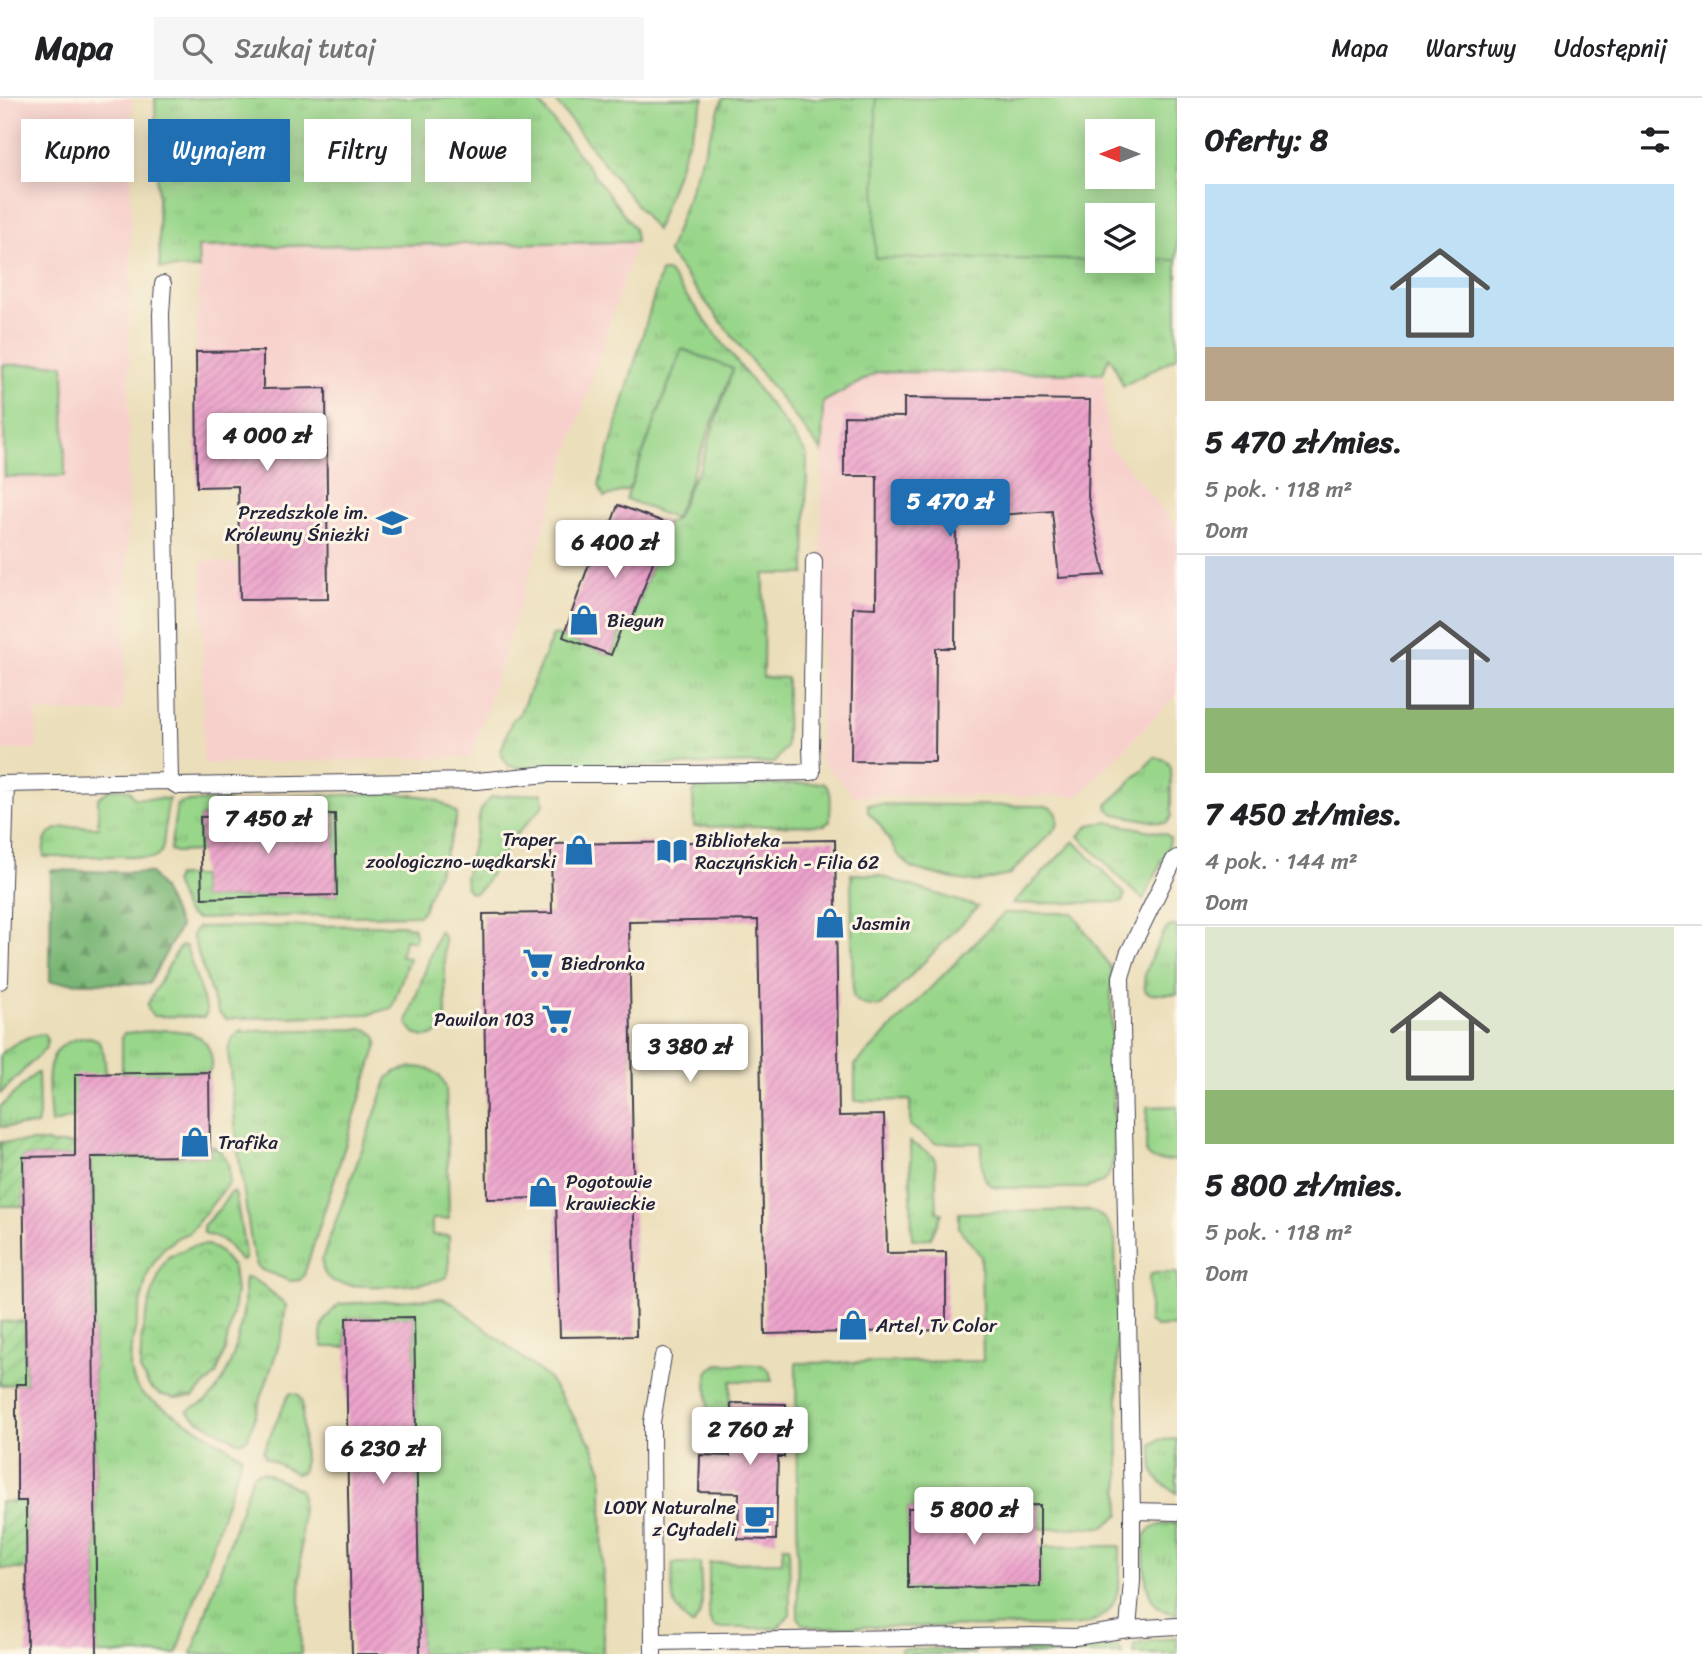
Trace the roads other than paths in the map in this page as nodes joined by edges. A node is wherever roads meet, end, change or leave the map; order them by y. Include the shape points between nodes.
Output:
1 (163, 284) dead end
2 (814, 561) dead end
3 (170, 781) junction
4 (3, 784) edge
5 (1177, 858) edge
6 (0, 981) edge
7 (663, 1356) dead end
8 (1132, 1511) junction
9 (1177, 1512) edge
10 (1177, 1626) edge
11 (1128, 1629) junction
12 (653, 1648) edge

1 - 3 lane
2 - 3 lane via 812,772 548,774 477,781 192,786
3 - 4 lane
4 - 6 lane
5 - 8 lane via 1121,977
7 - 12 lane via 652,1422
8 - 9 lane
8 - 11 lane
10 - 11 lane
11 - 12 lane via 1076,1637

